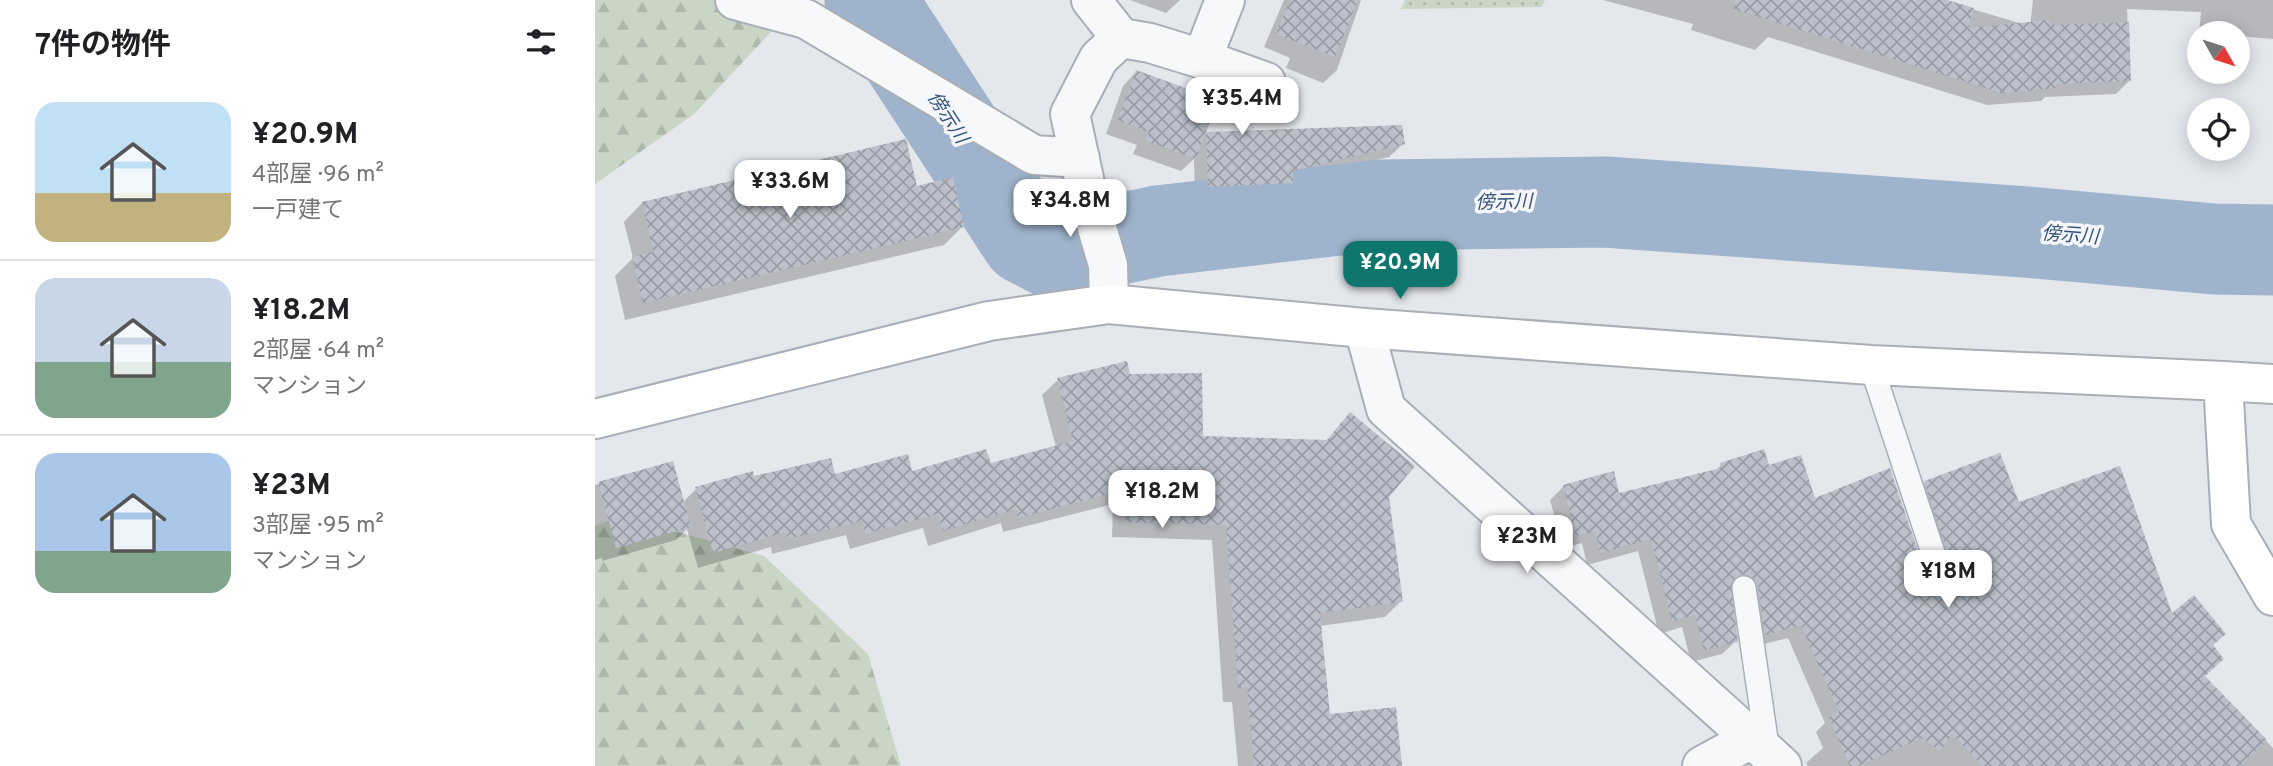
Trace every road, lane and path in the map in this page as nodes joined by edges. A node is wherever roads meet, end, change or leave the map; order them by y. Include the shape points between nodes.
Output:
1 (735, 0) edge
2 (1091, 0) edge
3 (1225, 0) edge
4 (1121, 38) junction
5 (1202, 59) junction
6 (1266, 82) dead end
7 (1080, 158) junction
8 (1109, 304) junction
9 (1364, 328) junction
10 (1871, 365) junction
11 (2223, 381) junction
12 (2273, 384) edge
13 (595, 419) edge
14 (1940, 574) dead end
15 (1744, 588) dead end
16 (2273, 596) edge
17 (1767, 752) edge
18 (1702, 766) edge

1 - 7 street via 806,19 1034,155
2 - 4 street
3 - 5 street
4 - 5 street
4 - 7 street via 1099,58 1070,114
5 - 6 street
7 - 8 street via 1108,265
8 - 9 street
8 - 13 street via 989,321
9 - 10 street
9 - 17 street via 1386,409
10 - 11 street
10 - 14 lane
11 - 12 street
11 - 16 street via 2231,524
15 - 17 lane
17 - 18 street

